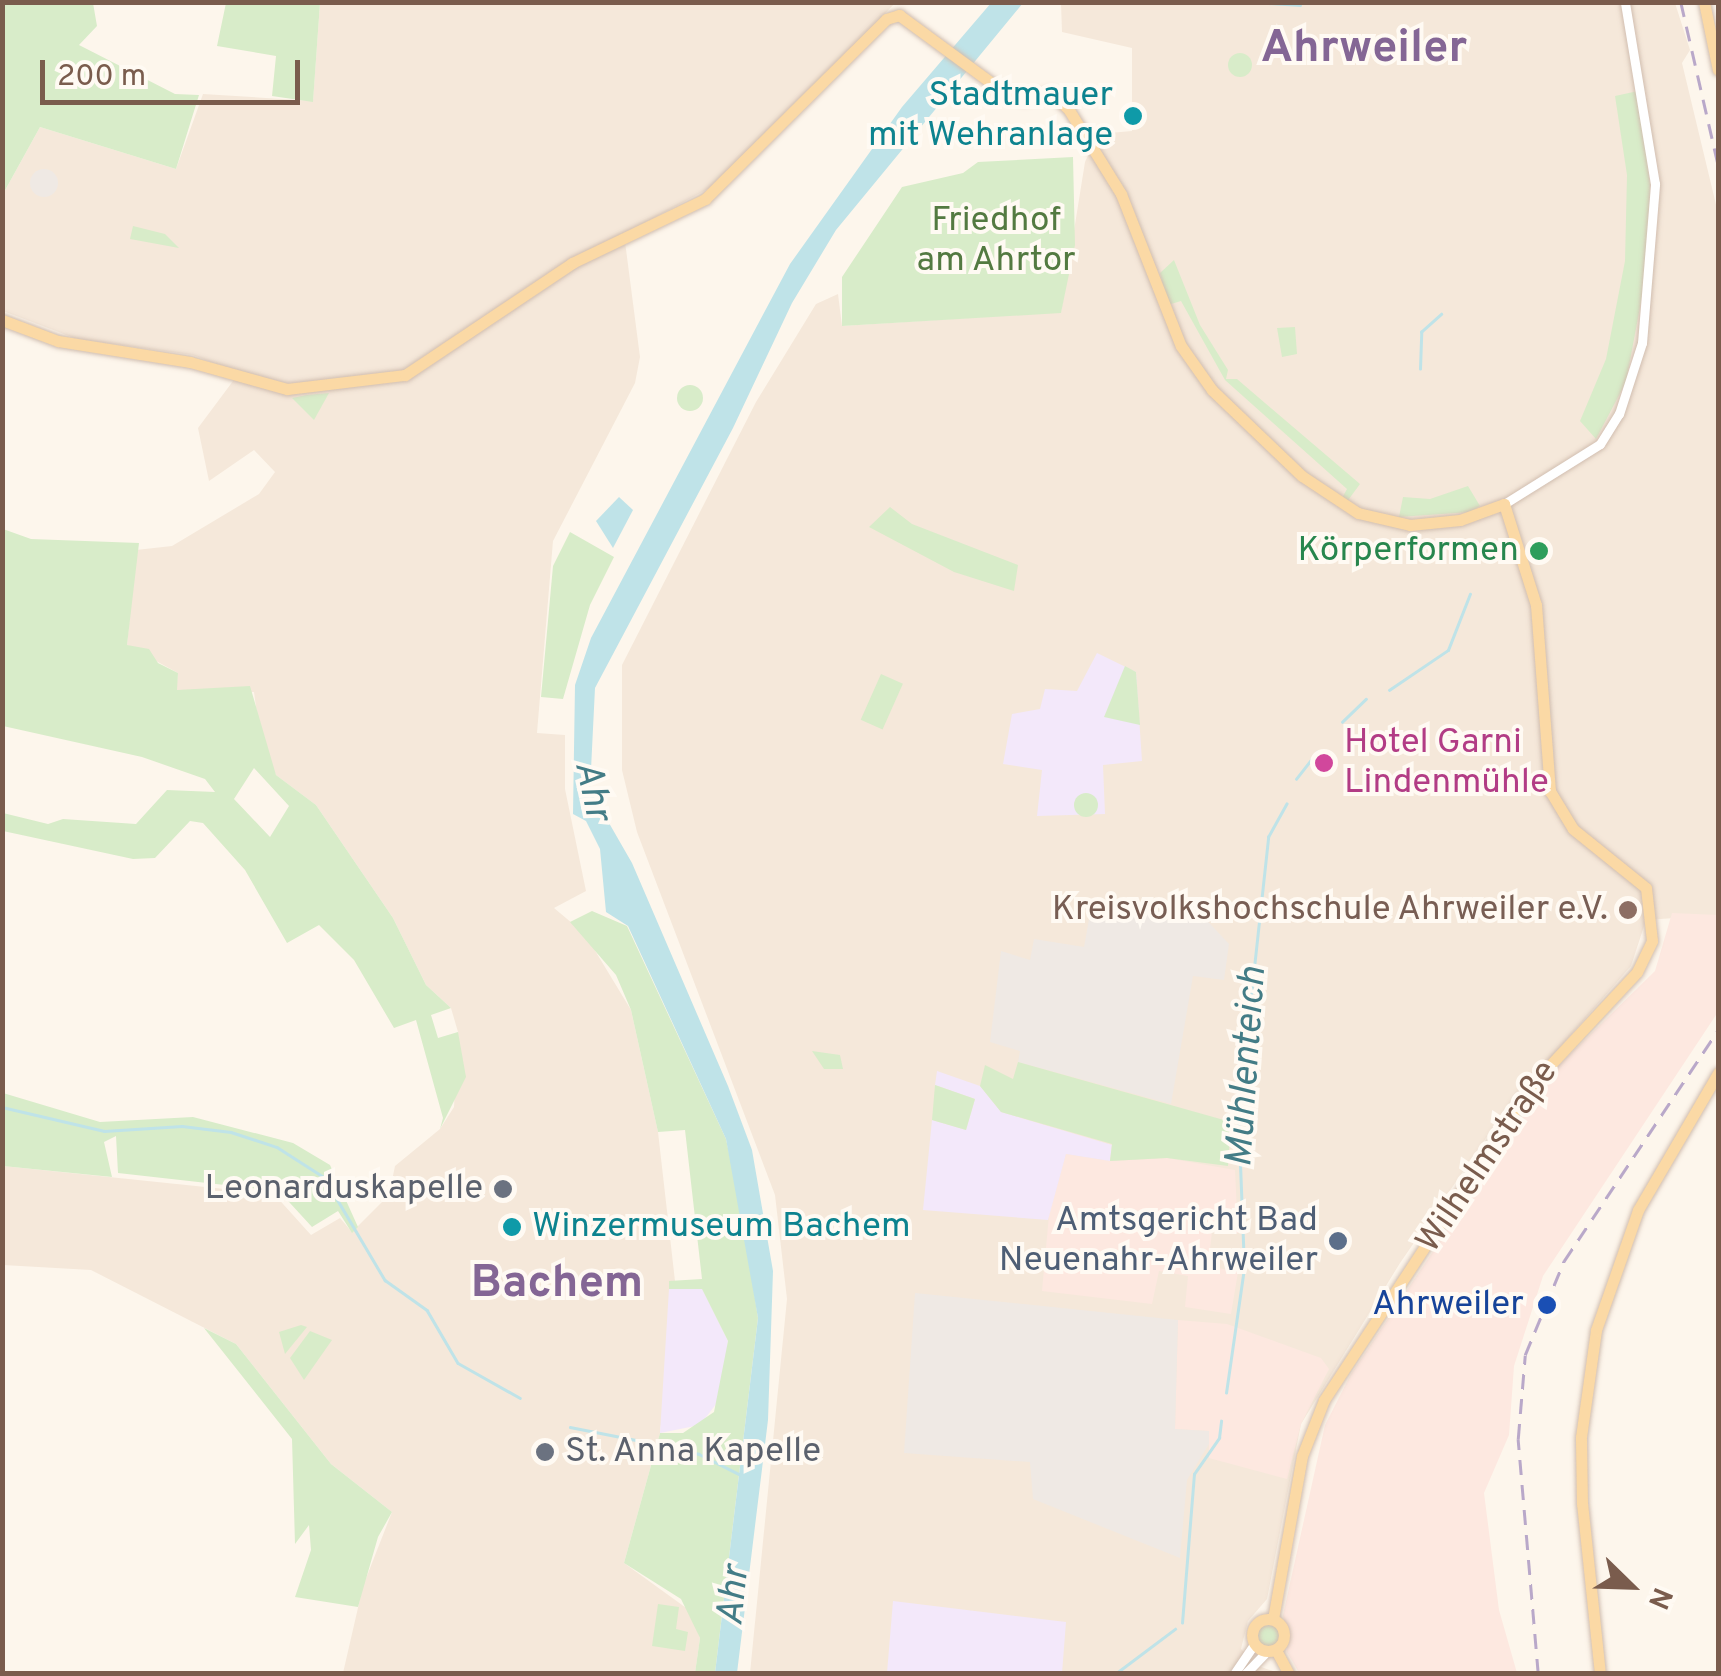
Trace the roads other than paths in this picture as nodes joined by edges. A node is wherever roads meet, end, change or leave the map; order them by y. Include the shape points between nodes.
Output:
1 (1625, 2) edge
2 (1704, 2) edge
3 (1718, 70) edge
4 (2, 320) edge
5 (1504, 504) junction
6 (1718, 1073) edge
7 (1273, 1619) junction
8 (1254, 1644) junction
9 (1271, 1651) junction
10 (1234, 1674) edge
11 (1245, 1674) edge
12 (1289, 1674) edge
13 (1601, 1674) edge

1 - 5 street via 1656,184 1649,302 1631,382 1610,430 1590,454
2 - 3 main road
4 - 5 main road via 58,341 190,362 287,389 404,375 572,263 705,200 886,19 899,15 996,86 1024,99 1045,93 1070,110 1098,151 1181,346 1212,390 1273,452 1346,507 1394,522 1442,524
5 - 7 main road, Wilhelmstraße via 1536,606 1550,791 1574,829 1646,888 1652,941 1637,972 1529,1088 1324,1400 1302,1456
6 - 13 main road via 1638,1210 1596,1330 1582,1464
7 - 8 main road via 1254,1628
7 - 9 main road via 1285,1636
8 - 9 main road
8 - 10 street
9 - 11 street
9 - 12 main road

